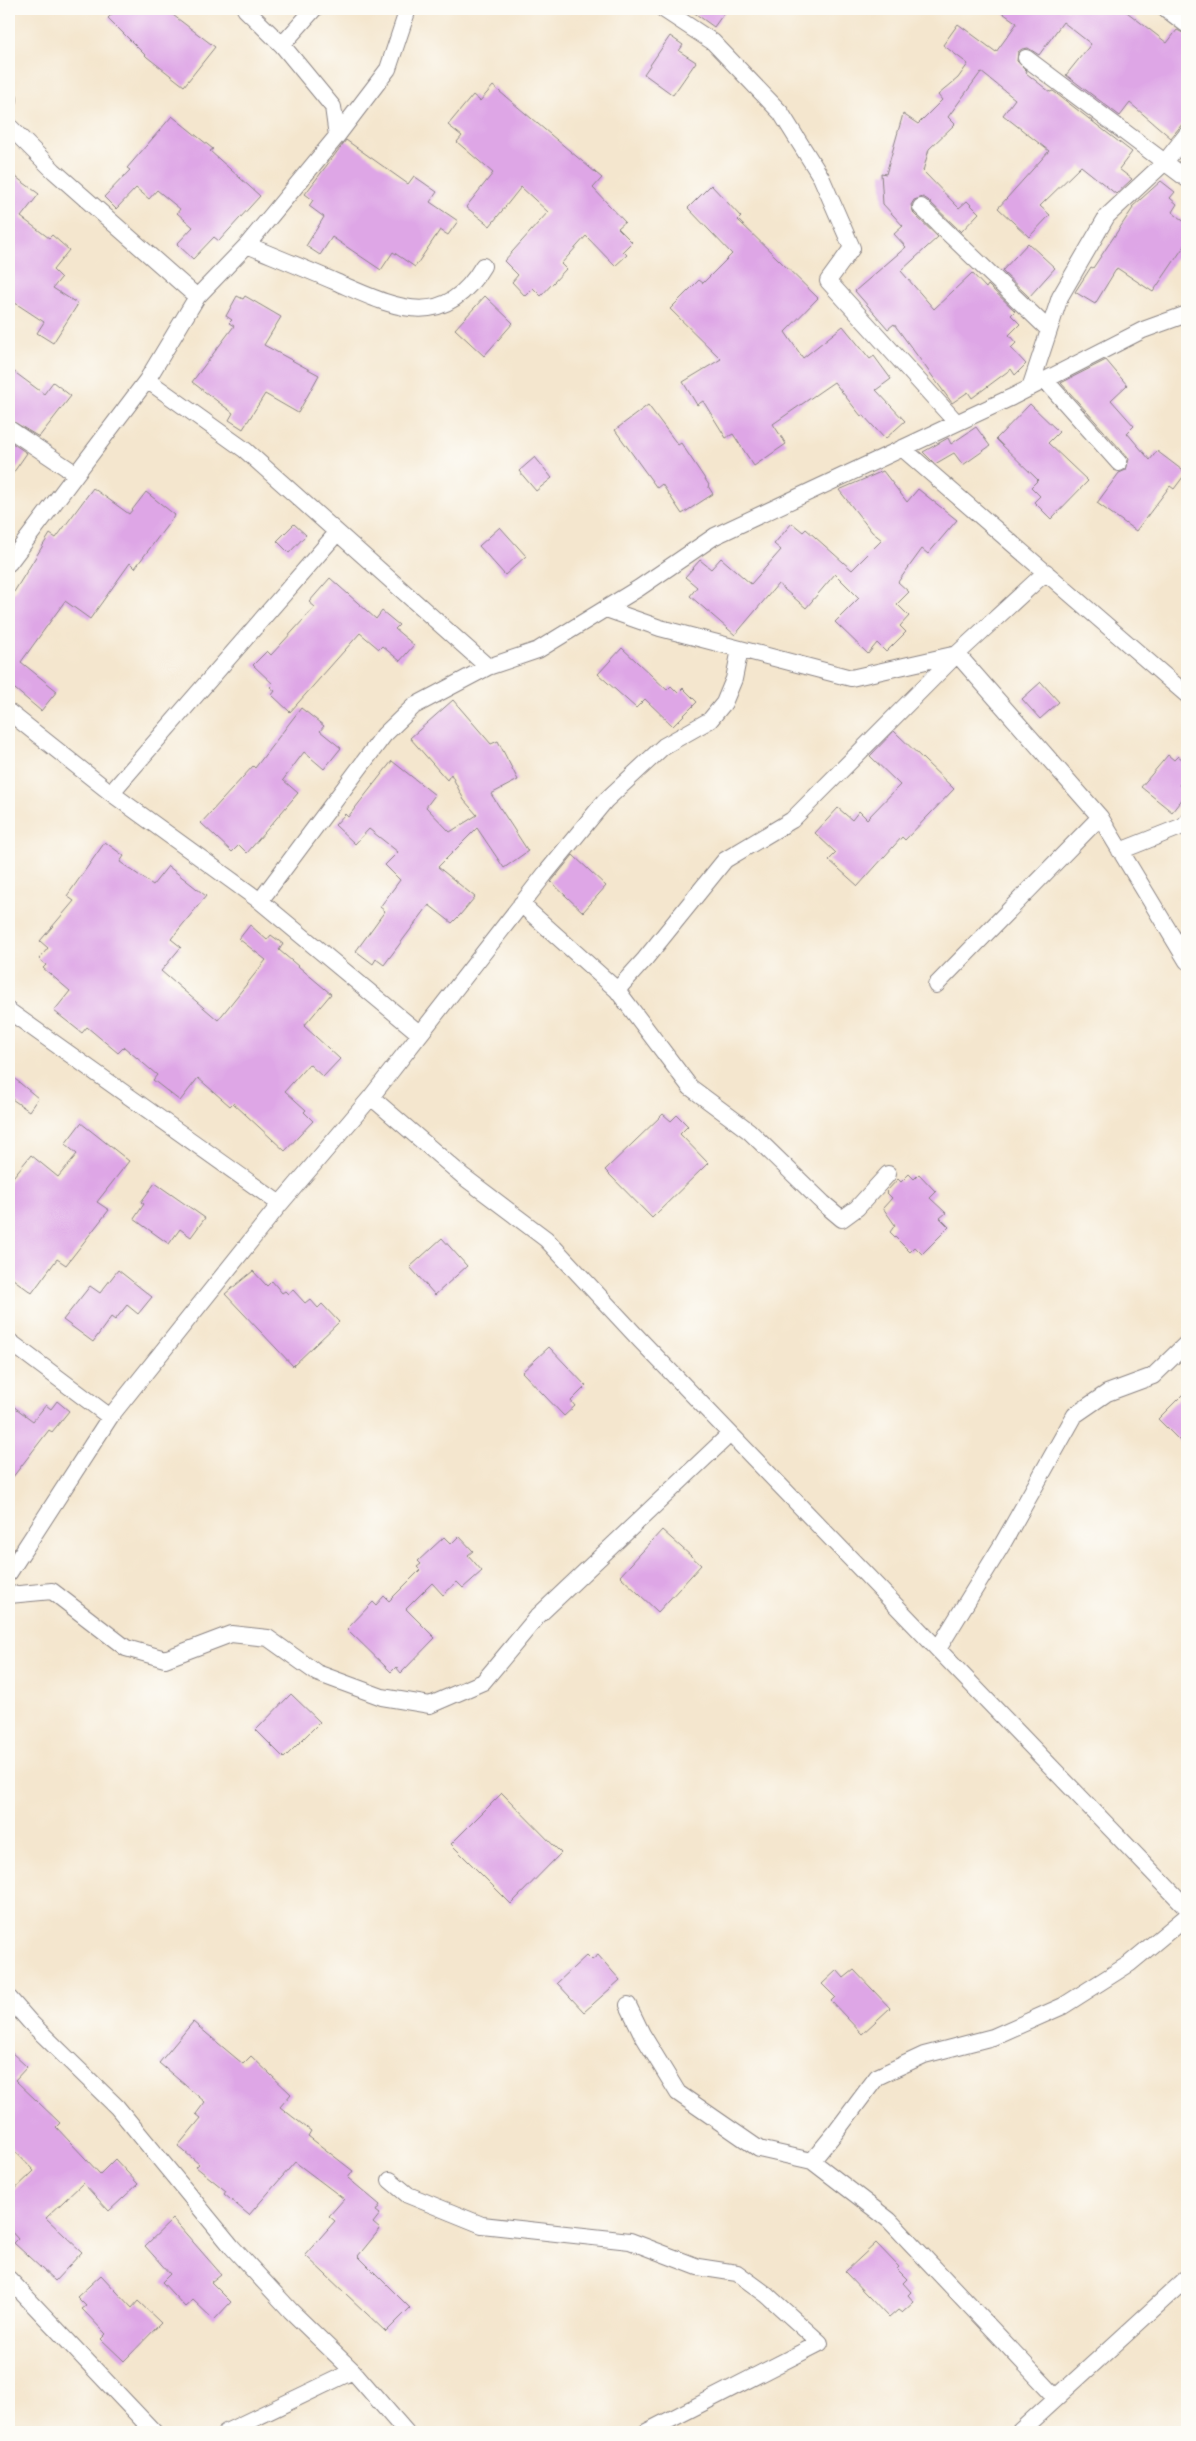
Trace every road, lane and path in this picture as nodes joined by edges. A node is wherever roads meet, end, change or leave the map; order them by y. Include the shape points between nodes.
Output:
1 (245, 9) edge
2 (314, 9) edge
3 (408, 9) edge
4 (663, 9) edge
5 (1166, 9) edge
6 (1187, 25) edge
7 (282, 45) junction
8 (1026, 58) dead end
9 (9, 126) edge
10 (1187, 134) edge
11 (337, 136) junction
12 (1165, 162) junction
13 (1187, 179) edge
14 (920, 207) dead end
15 (247, 245) junction
16 (483, 266) dead end
17 (196, 297) junction
18 (1187, 314) edge
19 (1049, 330) junction
20 (147, 380) junction
21 (1045, 380) junction
22 (1030, 388) junction
23 (956, 422) junction
24 (9, 429) edge
25 (902, 448) junction
26 (1119, 463) dead end
27 (76, 474) junction
28 (336, 534) junction
29 (9, 563) edge
30 (1046, 572) junction
31 (606, 610) junction
32 (740, 650) junction
33 (957, 654) junction
34 (488, 667) junction
35 (1187, 695) edge
36 (9, 712) edge
37 (111, 793) junction
38 (1100, 817) junction
39 (1187, 822) edge
40 (1120, 851) junction
41 (260, 901) junction
42 (521, 904) junction
43 (1187, 961) edge
44 (936, 985) dead end
45 (617, 990) junction
46 (9, 1011) edge
47 (420, 1034) junction
48 (371, 1097) junction
49 (888, 1174) dead end
50 (280, 1204) junction
51 (9, 1341) edge
52 (1187, 1343) edge
53 (110, 1417) junction
54 (730, 1434) junction
55 (9, 1572) edge
56 (9, 1595) edge
57 (938, 1650) junction
58 (1187, 1908) edge
59 (1187, 1916) edge
60 (9, 1998) edge
61 (628, 2005) dead end
62 (812, 2160) junction
63 (390, 2180) dead end
64 (1187, 2278) edge
65 (9, 2279) edge
66 (353, 2370) junction
67 (1056, 2397) junction
68 (154, 2432) edge
69 (226, 2432) edge
70 (406, 2432) edge
71 (646, 2432) edge
72 (1019, 2432) edge

1 - 7 street
2 - 7 street
3 - 11 street via 388,69
4 - 23 street via 713,42 780,113 821,177 852,248 828,281
5 - 6 street
7 - 11 street via 332,107
8 - 12 street
9 - 17 street via 54,171
10 - 12 street
11 - 15 street
12 - 13 street
12 - 19 street via 1107,216 1060,297
14 - 19 street
15 - 16 street via 402,308 430,308 443,304 467,289
15 - 17 street
17 - 20 street
18 - 21 street via 1143,330
19 - 22 street
20 - 27 street
20 - 28 street via 245,450
21 - 22 street
21 - 26 street
22 - 23 street
23 - 25 street
24 - 27 street
25 - 30 street
25 - 31 street via 715,536
27 - 29 street
28 - 34 street
28 - 37 street
30 - 33 street
30 - 35 street
31 - 32 street
31 - 34 street via 538,650
32 - 33 street via 851,678
32 - 42 street via 734,679 724,702 710,720 664,746 605,801
33 - 38 street
33 - 45 street via 792,820 725,860
34 - 41 street via 414,706 384,735
36 - 37 street
37 - 41 street
38 - 40 street
38 - 44 street
39 - 40 street
40 - 43 street
41 - 47 street
42 - 45 street
42 - 47 street
45 - 49 street via 690,1087 749,1131 842,1218
46 - 50 street
47 - 48 street
48 - 50 street
48 - 54 street via 464,1176 546,1239
50 - 53 street
51 - 53 street
52 - 57 street via 1153,1376 1107,1393 1076,1415
53 - 55 street
54 - 56 street via 538,1616 483,1682 430,1705 382,1697 317,1673 268,1638 231,1634 165,1659 126,1648 52,1591
54 - 57 street
57 - 58 street
59 - 62 street via 1129,1964 1063,2006 993,2037 924,2055 876,2077 836,2133
60 - 66 street via 117,2108 232,2247
61 - 62 street via 678,2093 759,2149
62 - 67 street via 889,2220
63 - 71 street via 408,2195 482,2225 630,2241 698,2266 737,2273 767,2295 820,2344
64 - 67 street
65 - 68 street
66 - 69 street
66 - 70 street
67 - 72 street

